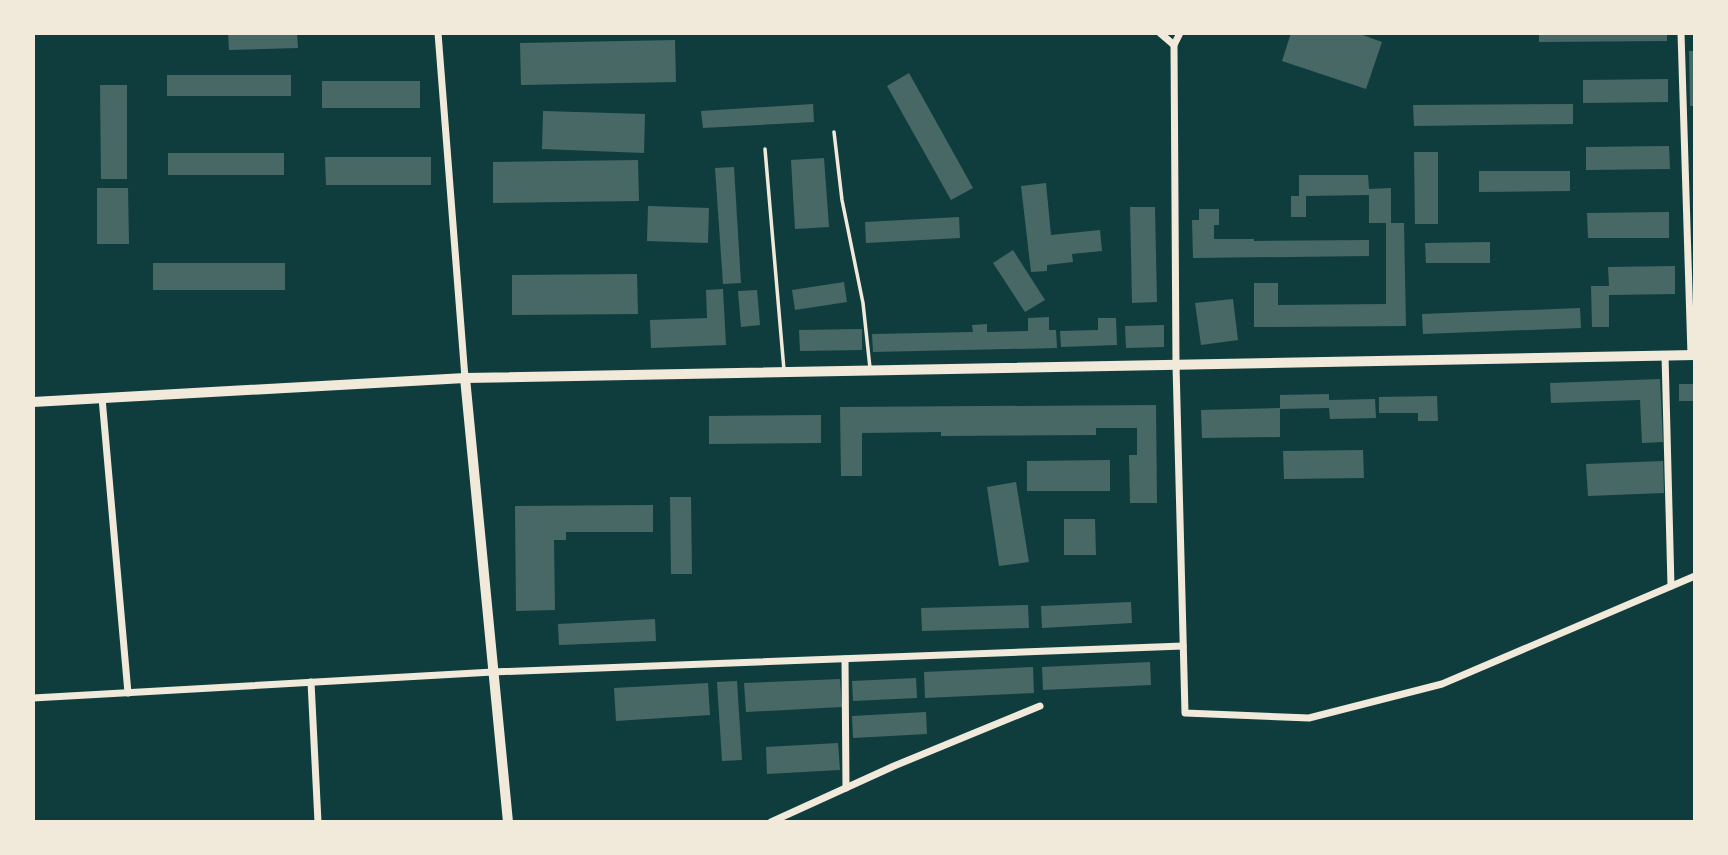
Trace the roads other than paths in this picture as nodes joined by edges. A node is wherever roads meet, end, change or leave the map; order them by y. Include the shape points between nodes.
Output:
1 (438, 33) edge
2 (1160, 33) edge
3 (1180, 33) edge
4 (1681, 33) edge
5 (1174, 45) junction
6 (834, 132) dead end
7 (765, 149) dead end
8 (1665, 355) junction
9 (1693, 355) edge
10 (1176, 365) junction
11 (870, 370) junction
12 (784, 372) junction
13 (465, 378) junction
14 (102, 398) junction
15 (33, 402) edge
16 (1695, 576) edge
17 (1671, 586) junction
18 (1183, 646) junction
19 (845, 659) junction
20 (494, 672) junction
21 (311, 682) junction
22 (128, 693) junction
23 (33, 698) edge
24 (1040, 706) dead end
25 (846, 788) junction
26 (318, 822) edge
27 (508, 822) edge
28 (771, 822) edge

1 - 13 street
2 - 5 street
3 - 5 street
4 - 9 street
5 - 10 street
6 - 11 lane
7 - 12 lane
8 - 9 street
8 - 10 street
8 - 17 street
10 - 11 street
10 - 18 street
11 - 12 street
12 - 13 street
13 - 14 street
13 - 20 street
14 - 15 street
14 - 22 street
16 - 17 street
17 - 18 street via 1442,684 1309,718 1185,712
18 - 19 street
19 - 20 street
19 - 25 street
20 - 21 street
20 - 27 street
21 - 22 street
21 - 26 street
22 - 23 street
24 - 25 street
25 - 28 street

